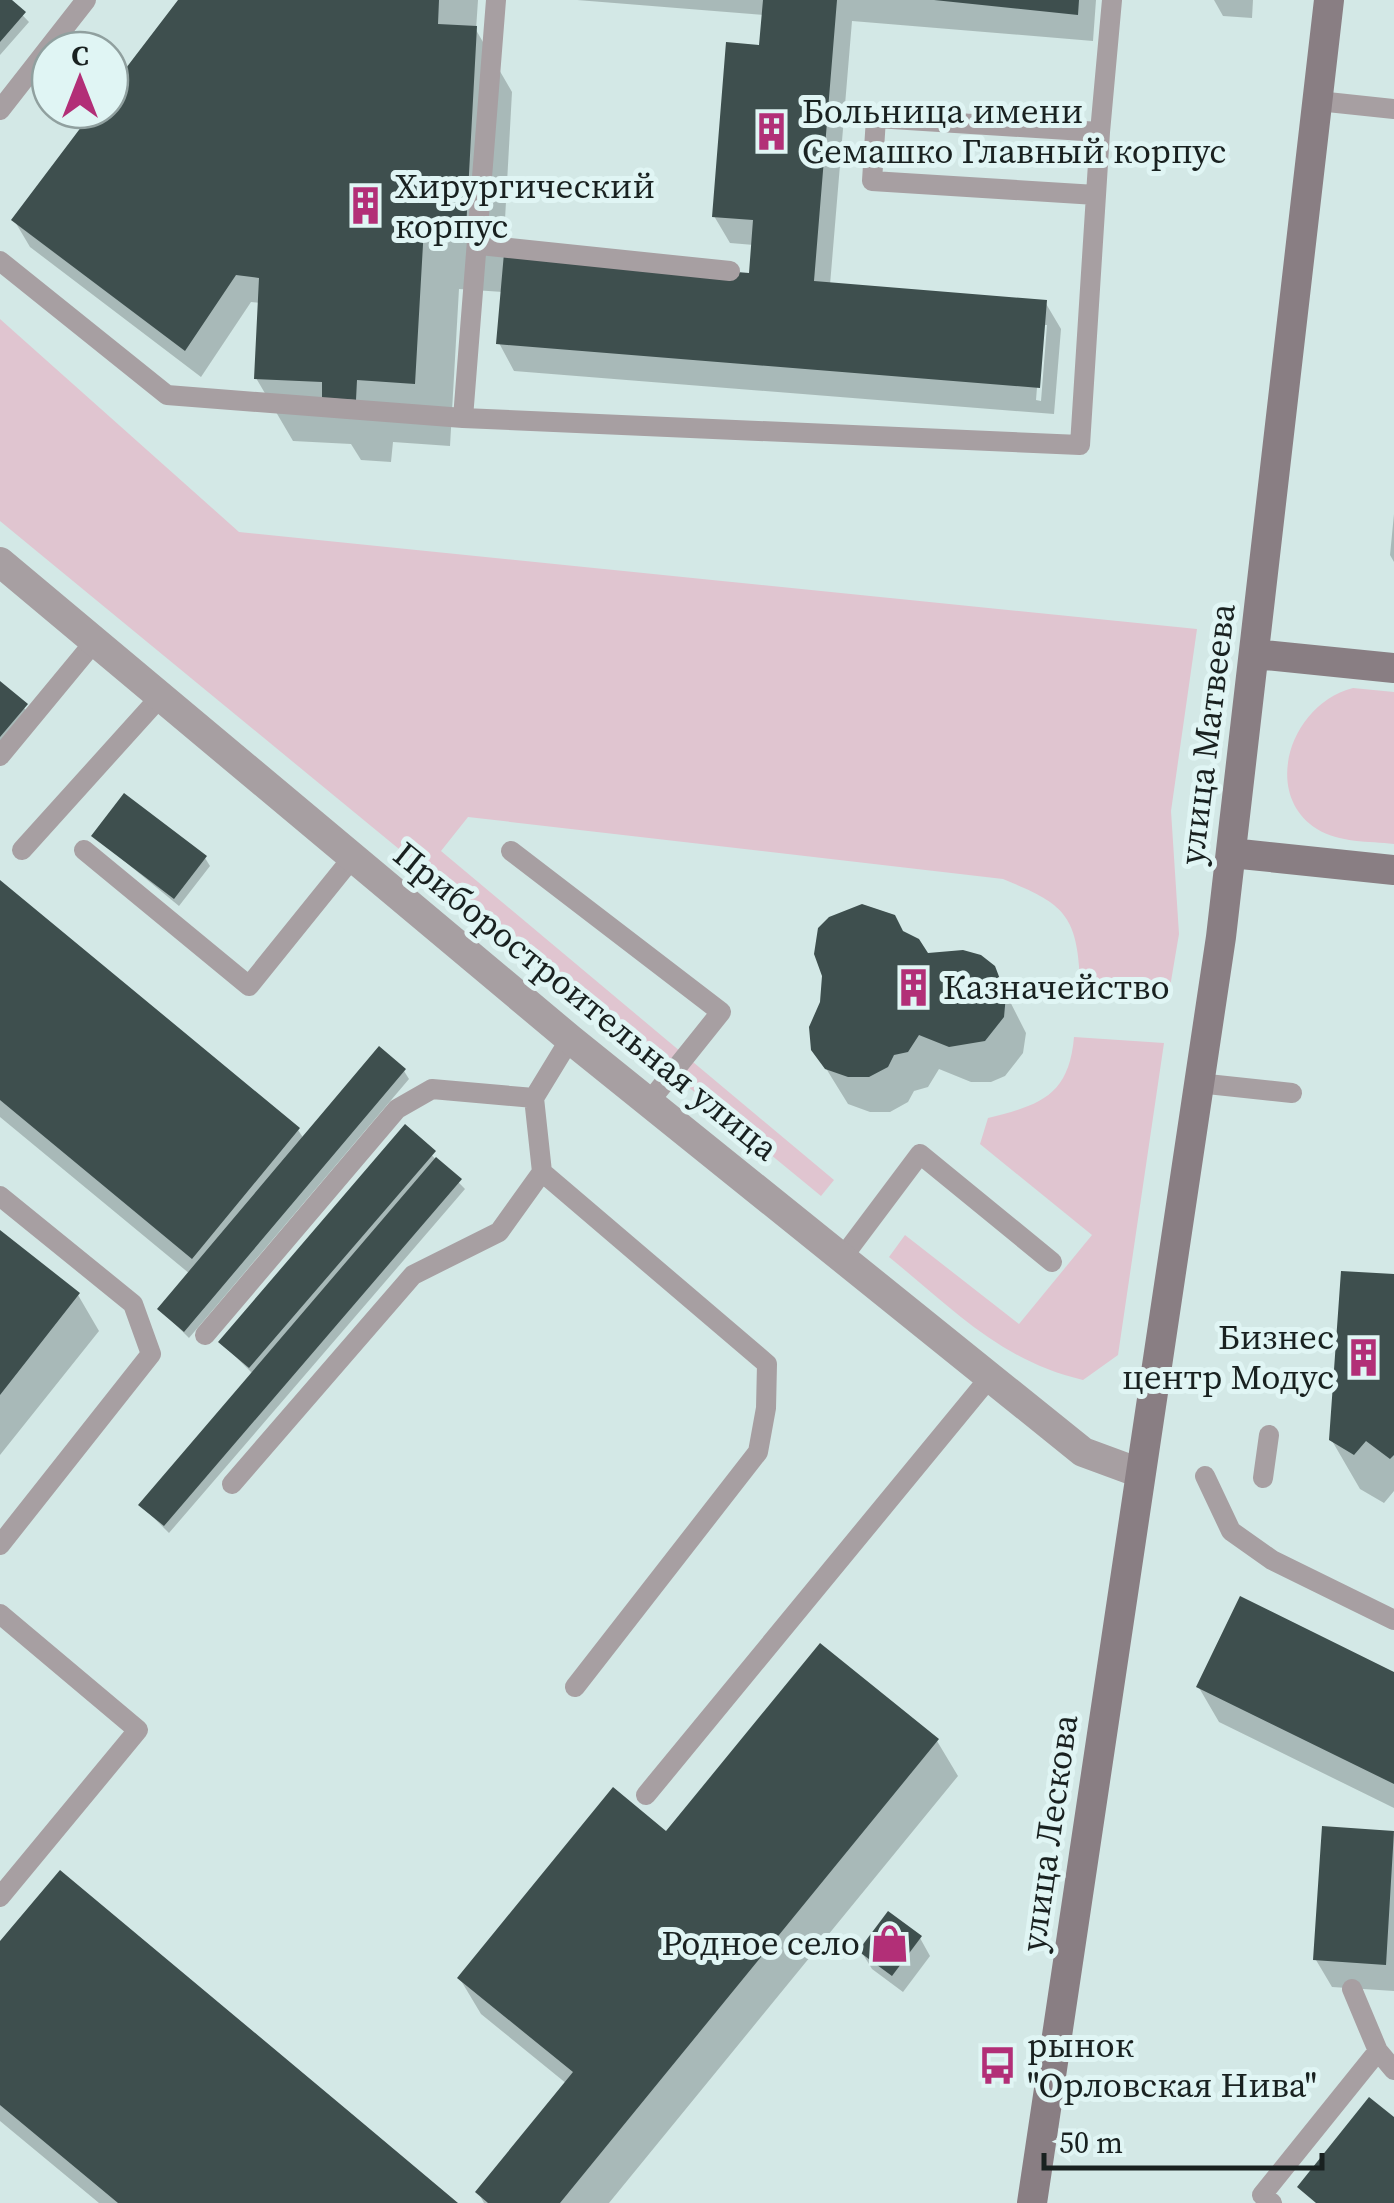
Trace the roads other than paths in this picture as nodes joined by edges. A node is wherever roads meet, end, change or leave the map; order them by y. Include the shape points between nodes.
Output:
1 (86, 0) edge
2 (496, 0) edge
3 (1112, 0) edge
4 (1330, 0) edge
5 (1318, 100) junction
6 (1394, 109) edge
7 (0, 110) edge
8 (1100, 132) junction
9 (1096, 195) junction
10 (480, 244) junction
11 (0, 261) edge
12 (730, 270) dead end
13 (463, 418) junction
14 (0, 562) edge
15 (95, 641) junction
16 (1255, 654) junction
17 (1394, 668) edge
18 (161, 696) junction
19 (0, 756) edge
20 (22, 850) dead end
21 (84, 850) dead end
22 (511, 851) dead end
23 (1232, 853) junction
24 (353, 857) junction
25 (1394, 870) edge
26 (570, 1040) junction
27 (1198, 1083) junction
28 (1292, 1093) dead end
29 (534, 1098) junction
30 (649, 1102) junction
31 (542, 1172) junction
32 (0, 1196) edge
33 (842, 1258) junction
34 (1052, 1262) dead end
35 (205, 1335) dead end
36 (990, 1377) junction
37 (1269, 1435) dead end
38 (1140, 1473) junction
39 (1205, 1476) dead end
40 (1264, 1478) dead end
41 (232, 1484) dead end
42 (0, 1544) edge
43 (0, 1614) edge
44 (1394, 1620) edge
45 (575, 1687) dead end
46 (646, 1795) dead end
47 (0, 1897) edge
48 (1352, 1990) dead end
49 (1378, 2051) junction
50 (1394, 2070) edge
51 (1032, 2203) edge
52 (1272, 2203) edge

1 - 7 lane
2 - 10 lane
3 - 8 lane
4 - 5 main road, улица Матвеева
5 - 6 lane
5 - 16 main road, улица Матвеева
8 - 9 lane
8 - 9 lane via 876,118 872,181
9 - 13 lane via 1080,446
10 - 12 lane
10 - 13 lane
11 - 13 lane via 167,395
14 - 15 street, Приборостроительная улица
15 - 18 street, Приборостроительная улица
15 - 19 lane
16 - 17 main road
16 - 23 main road, улица Матвеева
18 - 20 lane
18 - 24 street, Приборостроительная улица
21 - 24 lane via 249,986
22 - 30 lane via 722,1012
23 - 25 main road
23 - 27 main road, улица Матвеева
24 - 26 street, Приборостроительная улица
26 - 29 lane
26 - 30 street, Приборостроительная улица
27 - 28 lane
27 - 38 main road, улица Матвеева
29 - 31 lane
29 - 35 lane via 432,1090 397,1109
30 - 33 street, Приборостроительная улица
31 - 41 lane via 499,1232 412,1275
31 - 45 lane via 766,1364 758,1452
32 - 42 lane via 133,1304 151,1354
33 - 34 lane via 920,1154
33 - 36 street, Приборостроительная улица
36 - 38 street, Приборостроительная улица via 1083,1452
36 - 46 lane
37 - 40 lane
38 - 51 main road, улица Лескова
39 - 44 lane via 1232,1531 1272,1560
43 - 47 lane via 138,1730
48 - 49 lane
49 - 50 lane
49 - 52 lane via 1262,2195

